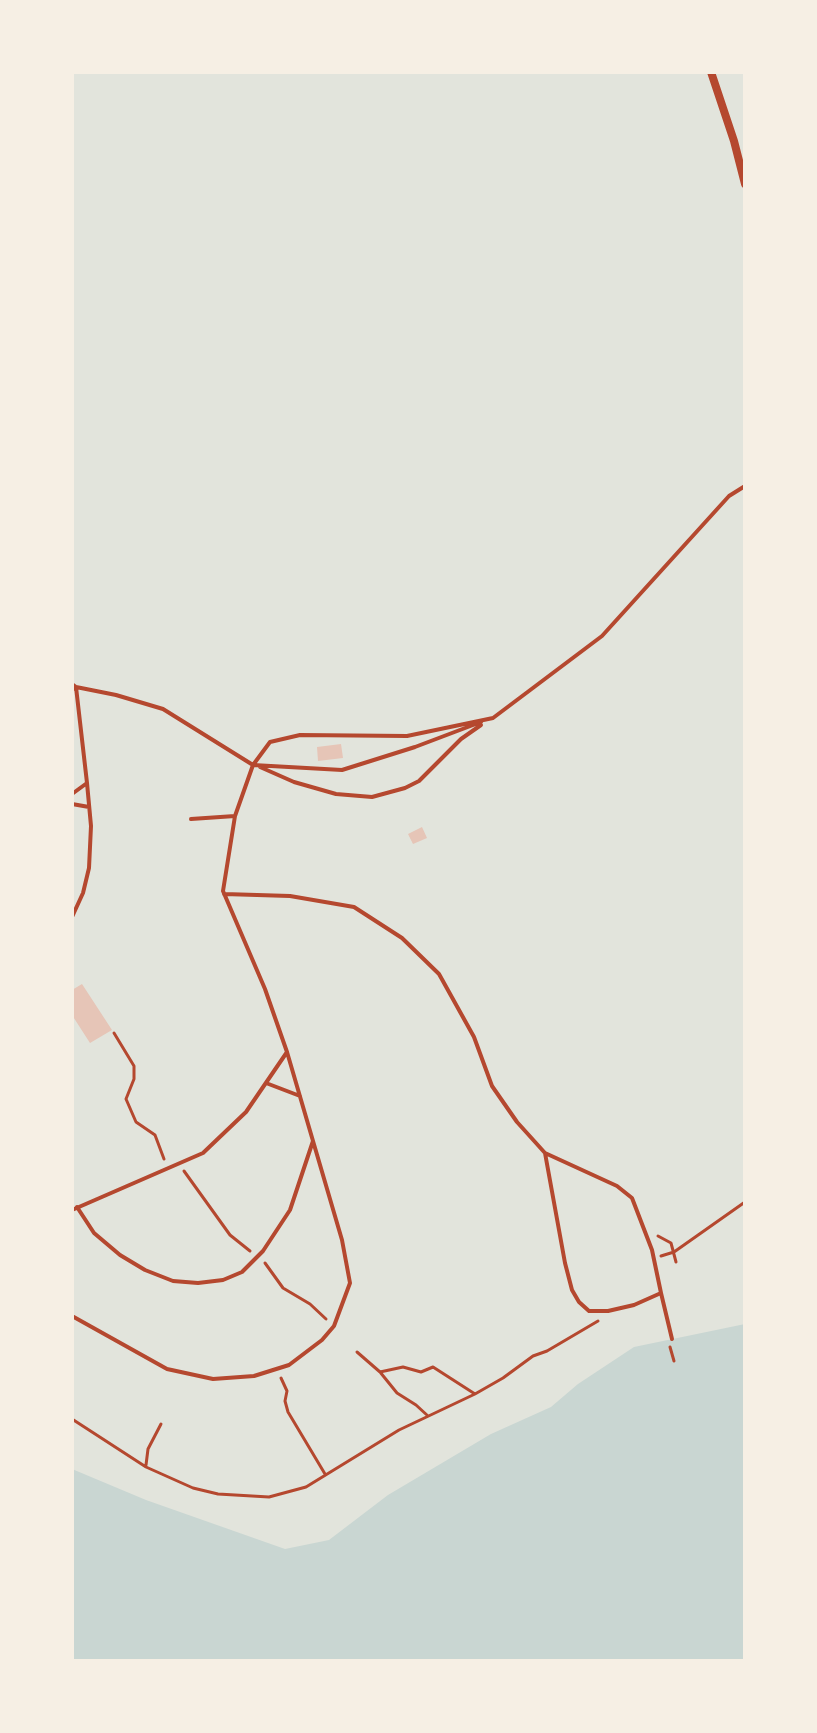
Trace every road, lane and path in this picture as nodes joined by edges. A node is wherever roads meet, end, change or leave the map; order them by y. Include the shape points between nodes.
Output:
1 (711, 72) edge
2 (745, 184) edge
3 (745, 486) edge
4 (73, 687) edge
5 (493, 718) junction
6 (253, 765) junction
7 (87, 783) junction
8 (72, 794) edge
9 (72, 804) edge
10 (89, 807) junction
11 (235, 816) junction
12 (191, 819) dead end
13 (224, 894) junction
14 (72, 917) edge
15 (114, 1033) dead end
16 (287, 1052) junction
17 (266, 1083) junction
18 (300, 1096) junction
19 (313, 1141) junction
20 (545, 1153) junction
21 (167, 1169) junction
22 (745, 1202) edge
23 (75, 1208) edge
24 (655, 1236) dead end
25 (674, 1252) junction
26 (654, 1258) junction
27 (676, 1262) dead end
28 (661, 1293) junction
29 (608, 1311) junction
30 (72, 1316) edge
31 (672, 1339) dead end
32 (357, 1352) dead end
33 (277, 1369) junction
34 (380, 1372) junction
35 (475, 1394) junction
36 (429, 1417) junction
37 (72, 1419) edge
38 (161, 1424) dead end
39 (146, 1467) junction
40 (325, 1474) junction

1 - 2 street
3 - 5 lane via 729,496 602,636
4 - 6 lane via 163,709
4 - 7 lane
5 - 6 lane via 342,770
5 - 6 lane via 407,736 300,735 270,742
5 - 6 lane via 461,739 419,781 372,797 336,794
6 - 11 lane
7 - 8 lane
7 - 10 lane
9 - 10 lane
10 - 14 lane via 89,868
11 - 12 lane
11 - 13 lane
13 - 16 lane
13 - 20 lane via 290,896 354,907 402,938 439,974 474,1037 492,1086
15 - 21 path via 134,1066 126,1099 136,1122 155,1135
16 - 17 lane
16 - 18 lane
17 - 18 lane
17 - 21 lane via 246,1112 203,1153
18 - 19 lane
19 - 23 lane via 290,1210 277,1231 242,1272 223,1280 173,1281 145,1270 94,1233
19 - 33 lane via 350,1283 334,1326 289,1365
20 - 26 lane via 632,1198
20 - 29 lane via 572,1290 589,1311
21 - 23 lane
22 - 25 path
24 - 25 path via 668,1240
25 - 26 path
25 - 27 path
26 - 28 lane
28 - 29 lane
28 - 31 lane
29 - 35 path via 586,1330
30 - 33 lane via 167,1369 213,1379
32 - 34 path
33 - 40 path via 287,1391 288,1412
34 - 35 path via 433,1367
34 - 36 path
35 - 36 path
36 - 40 path
37 - 39 path
38 - 39 path via 148,1449
39 - 40 path via 193,1488 256,1497 306,1487

